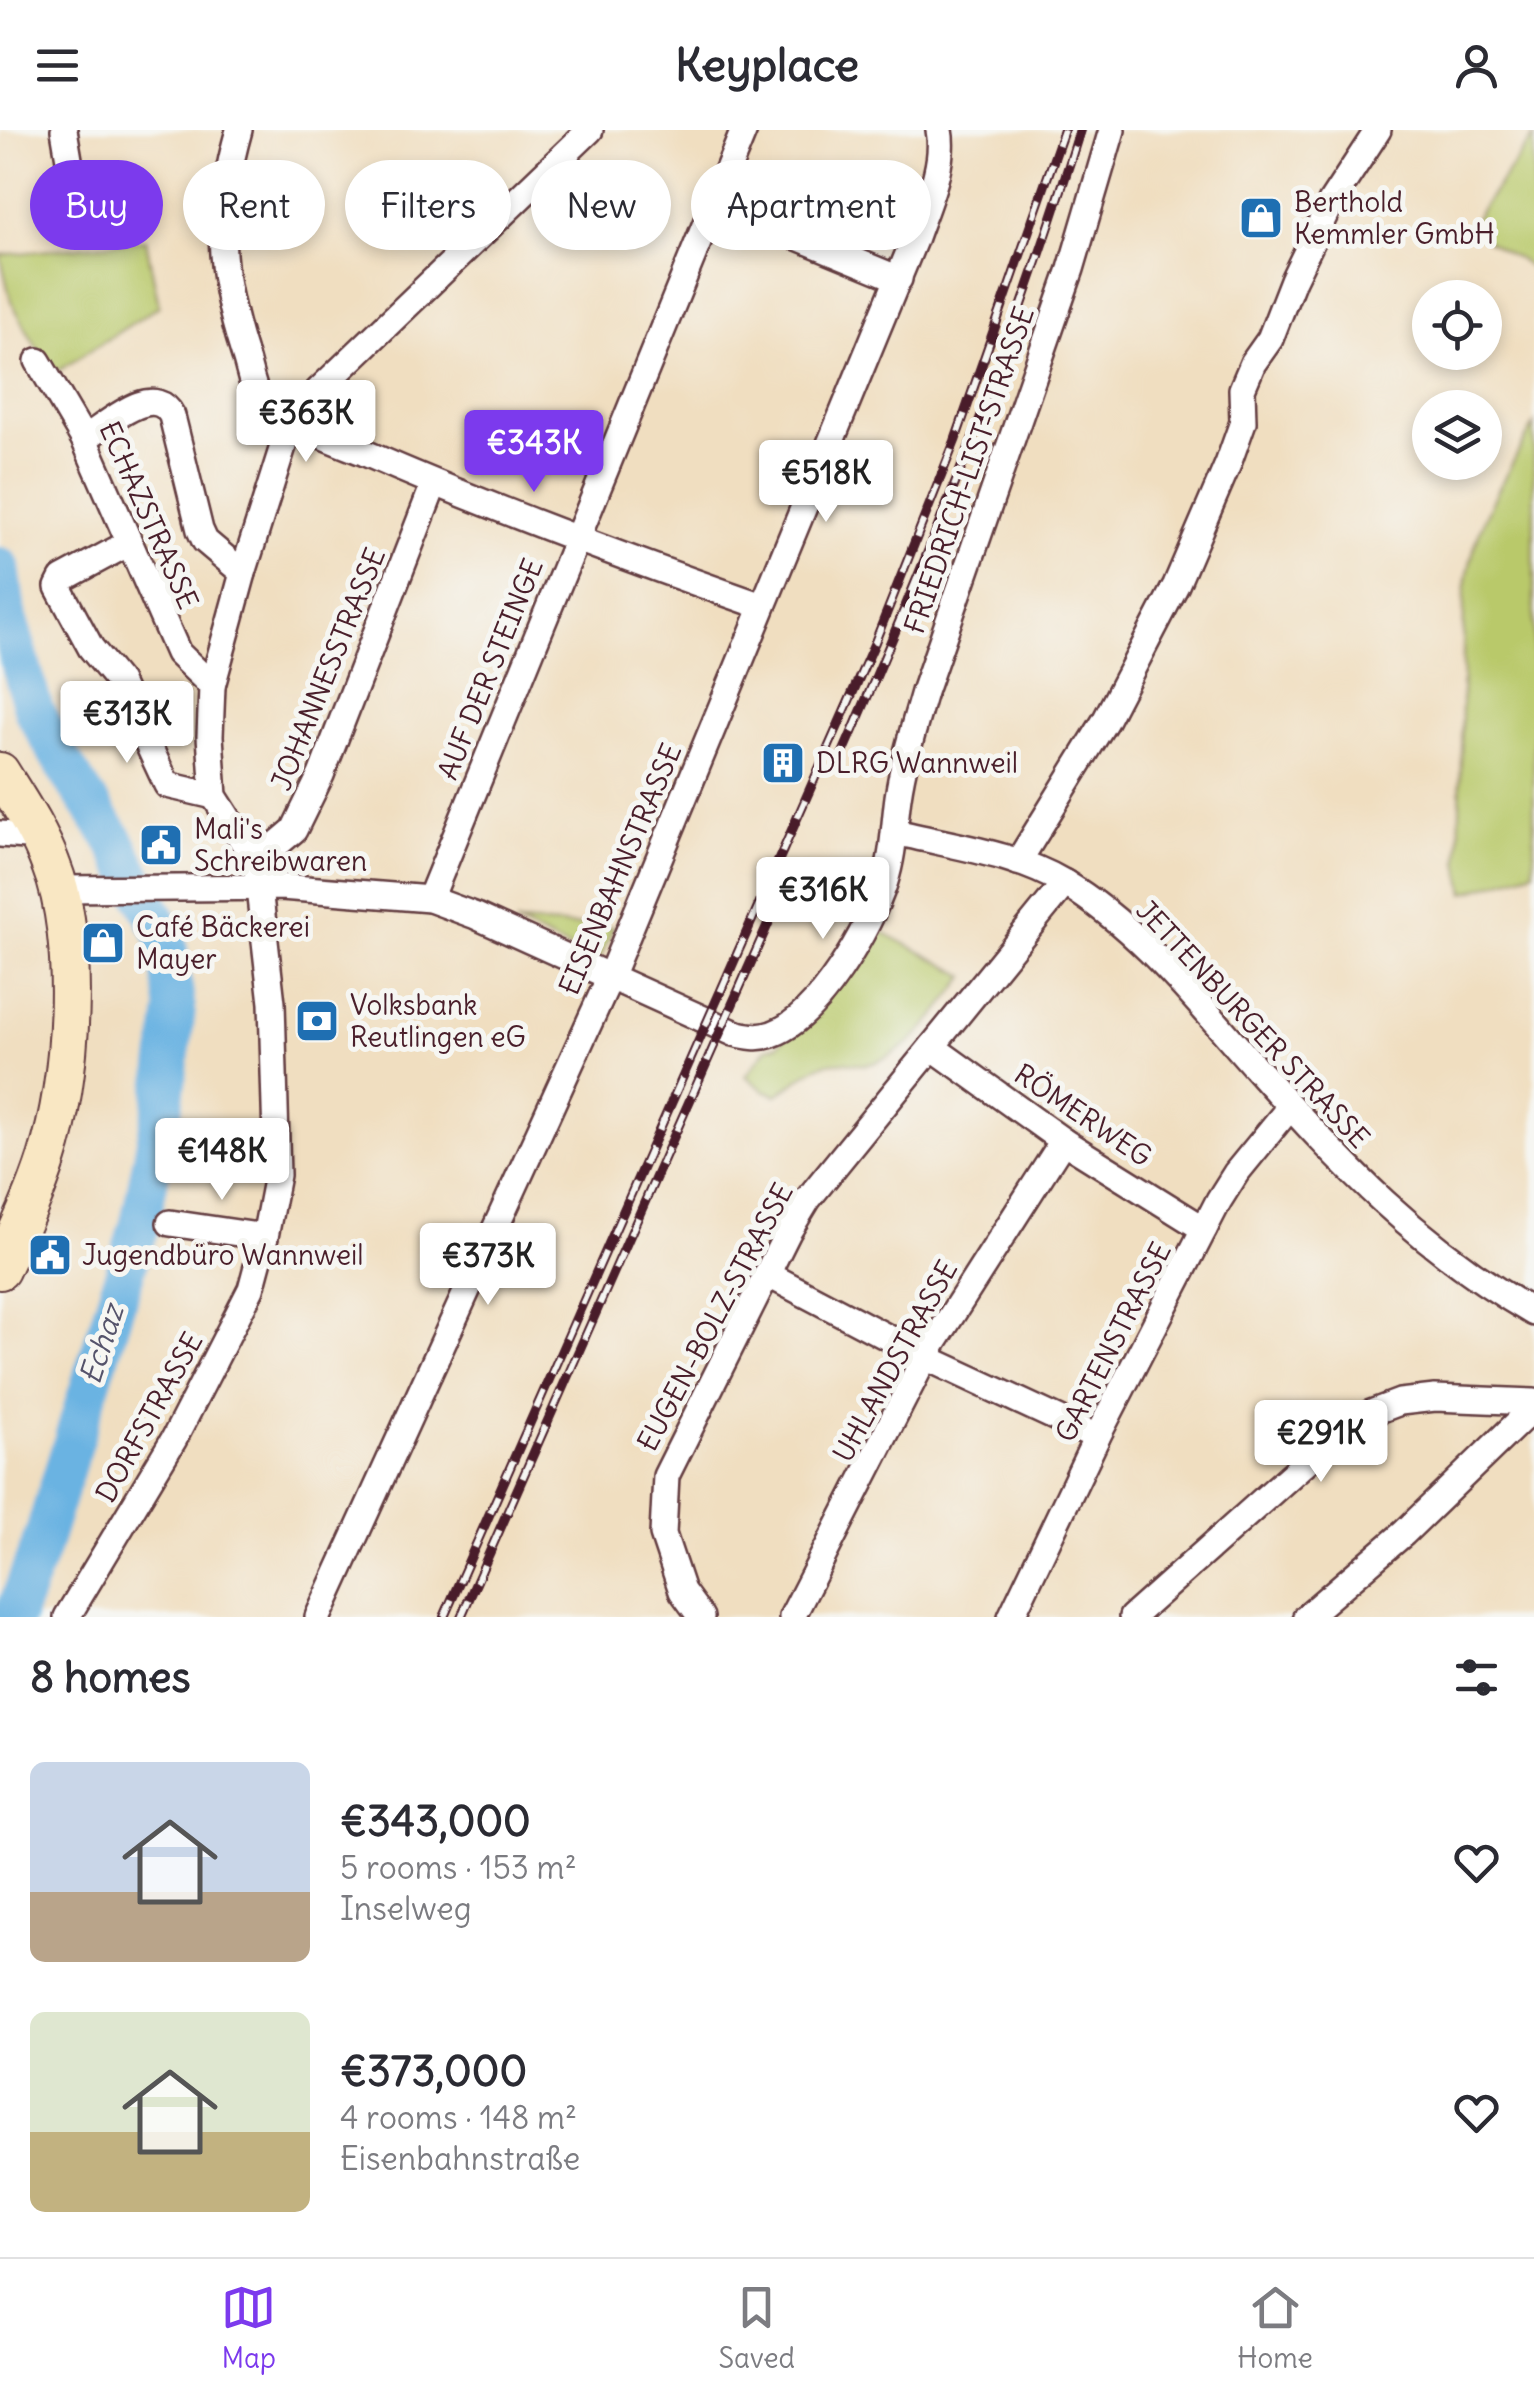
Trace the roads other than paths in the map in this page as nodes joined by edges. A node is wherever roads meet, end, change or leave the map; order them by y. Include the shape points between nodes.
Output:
1 (64, 130) edge
2 (240, 130) edge
3 (590, 130) edge
4 (744, 130) edge
5 (939, 130) edge
6 (1112, 130) edge
7 (1378, 130) edge
8 (69, 160) edge
9 (732, 160) edge
10 (696, 250) edge
11 (829, 250) edge
12 (899, 278) junction
13 (38, 361) dead end
14 (291, 422) junction
15 (84, 439) junction
16 (434, 484) junction
17 (574, 540) junction
18 (130, 543) junction
19 (242, 573) junction
20 (762, 606) junction
21 (212, 686) junction
22 (0, 772) edge
23 (214, 796) junction
24 (896, 832) junction
25 (0, 834) edge
26 (38, 837) junction
27 (1018, 862) junction
28 (257, 875) junction
29 (1065, 883) junction
30 (59, 889) junction
31 (430, 899) junction
32 (610, 977) junction
33 (932, 1047) junction
34 (1290, 1107) junction
35 (1063, 1141) junction
36 (170, 1222) dead end
37 (1204, 1229) junction
38 (265, 1237) junction
39 (0, 1270) edge
40 (767, 1274) junction
41 (1534, 1314) edge
42 (925, 1356) junction
43 (1534, 1405) edge
44 (1097, 1437) junction
45 (67, 1617) edge
46 (318, 1617) edge
47 (702, 1617) edge
48 (792, 1617) edge
49 (1010, 1617) edge
50 (1132, 1617) edge
51 (1306, 1617) edge

1 - 8 street
2 - 14 street via 220,218 224,265 259,399
3 - 14 street
4 - 9 street, AUF DER STEINGE
5 - 12 street, EISENBAHNSTRASSE via 934,177
6 - 24 street, FRIEDRICH-LIST-STRASSE via 1072,269 924,692 904,762
7 - 27 street via 1332,202 1253,363 1228,464 1168,601 1105,721
10 - 17 street, AUF DER STEINGE
11 - 12 street
12 - 20 street, EISENBAHNSTRASSE
13 - 15 street, ECHAZSTRASSE
14 - 16 street
14 - 19 street
15 - 18 street, ECHAZSTRASSE
15 - 19 street via 145,402 164,403 205,541
16 - 17 street
16 - 28 street, JOHANNESSTRASSE via 321,774 294,830
17 - 20 street
17 - 31 street, AUF DER STEINGE
18 - 21 street, ECHAZSTRASSE via 178,653
18 - 23 street via 58,587 118,682 167,785
19 - 21 street
20 - 32 street, EISENBAHNSTRASSE
21 - 23 street
22 - 26 main road
23 - 28 street
24 - 27 street, JETTENBURGER STRASSE
24 - 32 street via 875,907 848,955 813,1002 774,1034 747,1036 722,1028
25 - 26 street
26 - 30 main road
27 - 29 street, JETTENBURGER STRASSE
28 - 30 street via 166,888
28 - 31 street
28 - 38 street, DORFSTRASSE via 272,1004 277,1175
29 - 33 street, EUGEN-BOLZ-STRASSE
29 - 34 street, JETTENBURGER STRASSE via 1147,950
30 - 39 main road via 70,987 56,1122
31 - 32 street
32 - 46 street, EISENBAHNSTRASSE
33 - 35 street, RÖMERWEG
33 - 40 street, EUGEN-BOLZ-STRASSE via 808,1199
34 - 37 street, GARTENSTRASSE via 1236,1172
34 - 41 street, JETTENBURGER STRASSE via 1406,1225
35 - 37 street, RÖMERWEG
35 - 42 street, UHLANDSTRASSE
36 - 38 street
37 - 44 street, GARTENSTRASSE
38 - 45 street, DORFSTRASSE via 252,1289 174,1440
40 - 42 street
40 - 47 street, EUGEN-BOLZ-STRASSE via 666,1476 662,1534 682,1590
42 - 44 street
42 - 48 street, UHLANDSTRASSE
43 - 50 street via 1435,1398 1371,1413 1317,1452
43 - 51 street via 1404,1533
44 - 49 street, GARTENSTRASSE

